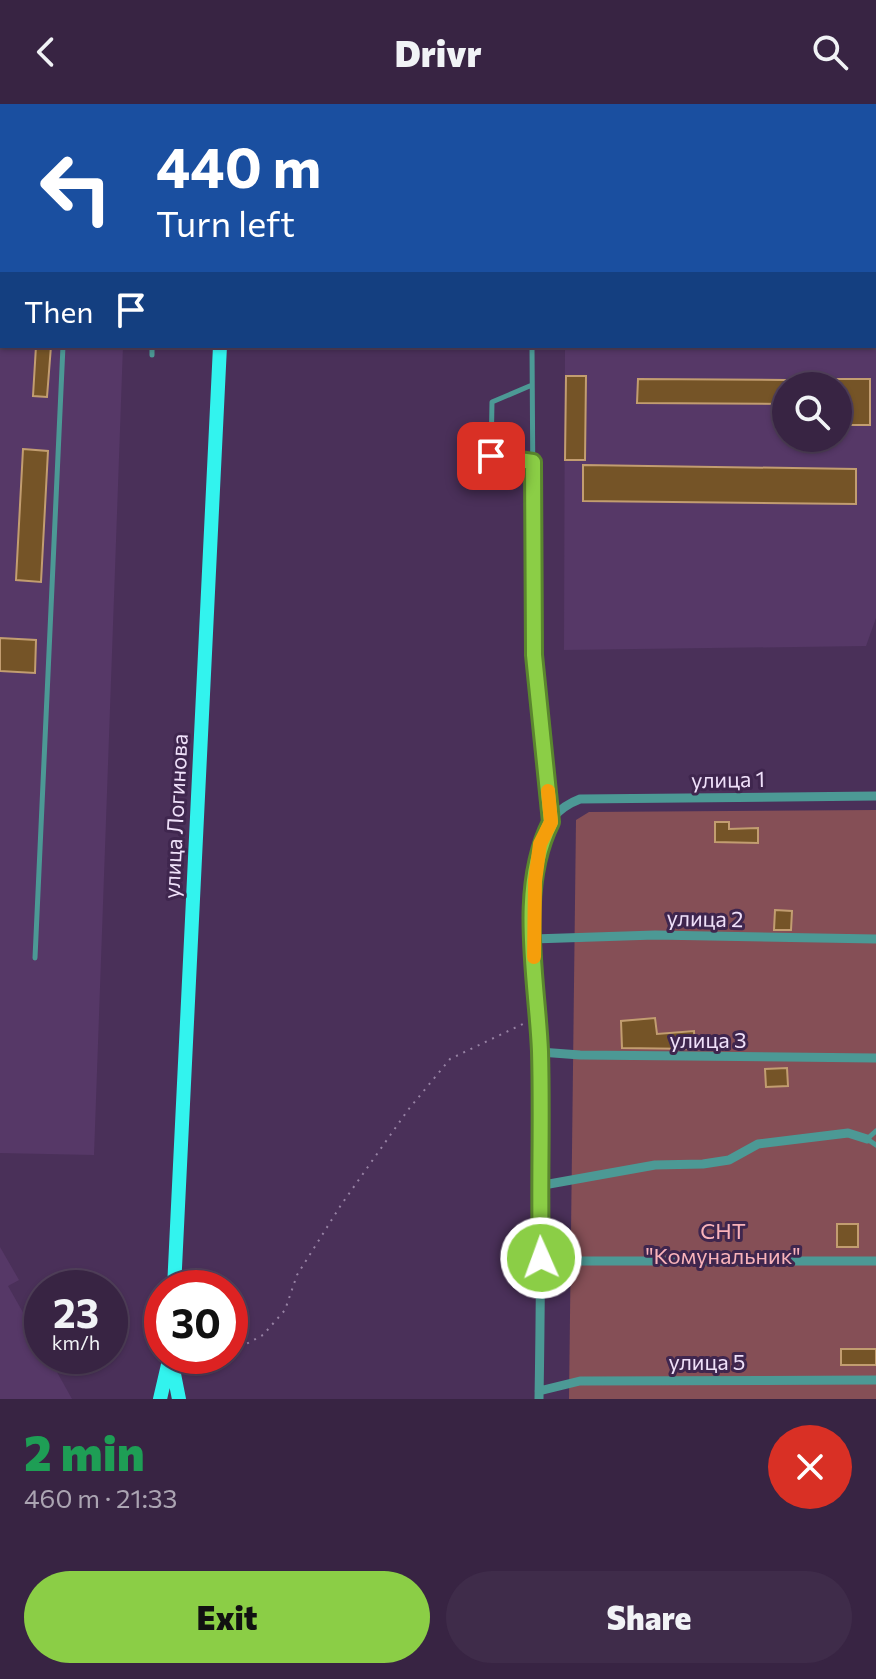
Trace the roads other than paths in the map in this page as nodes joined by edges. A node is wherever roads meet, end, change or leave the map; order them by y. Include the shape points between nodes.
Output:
1 (63, 348) edge
2 (152, 348) edge
3 (220, 348) edge
4 (532, 348) edge
5 (152, 355) dead end
6 (532, 385) junction
7 (533, 462) junction
8 (876, 796) edge
9 (551, 822) junction
10 (533, 939) junction
11 (876, 939) edge
12 (35, 958) dead end
13 (540, 1052) junction
14 (876, 1058) edge
15 (876, 1131) edge
16 (867, 1139) junction
17 (876, 1145) edge
18 (538, 1186) junction
19 (542, 1261) junction
20 (876, 1261) edge
21 (175, 1270) edge
22 (166, 1374) edge
23 (174, 1374) edge
24 (876, 1380) edge
25 (539, 1395) edge
26 (160, 1399) edge
27 (179, 1399) edge

1 - 12 lane
2 - 5 lane
3 - 21 main road, улица Логинова
4 - 6 lane
6 - 7 lane
6 - 7 lane via 492,402 491,456
7 - 9 lane via 534,655
8 - 9 street, улица 1 via 580,799 561,807
9 - 10 street via 540,844
10 - 11 street, улица 2
10 - 13 street
13 - 14 street, улица 3
13 - 18 street
15 - 16 lane
16 - 17 lane
16 - 18 street via 848,1133 758,1144 729,1160 655,1165
18 - 19 street
19 - 20 street
19 - 25 street
22 - 26 main road
23 - 27 main road
24 - 25 street, улица 5 via 580,1381

